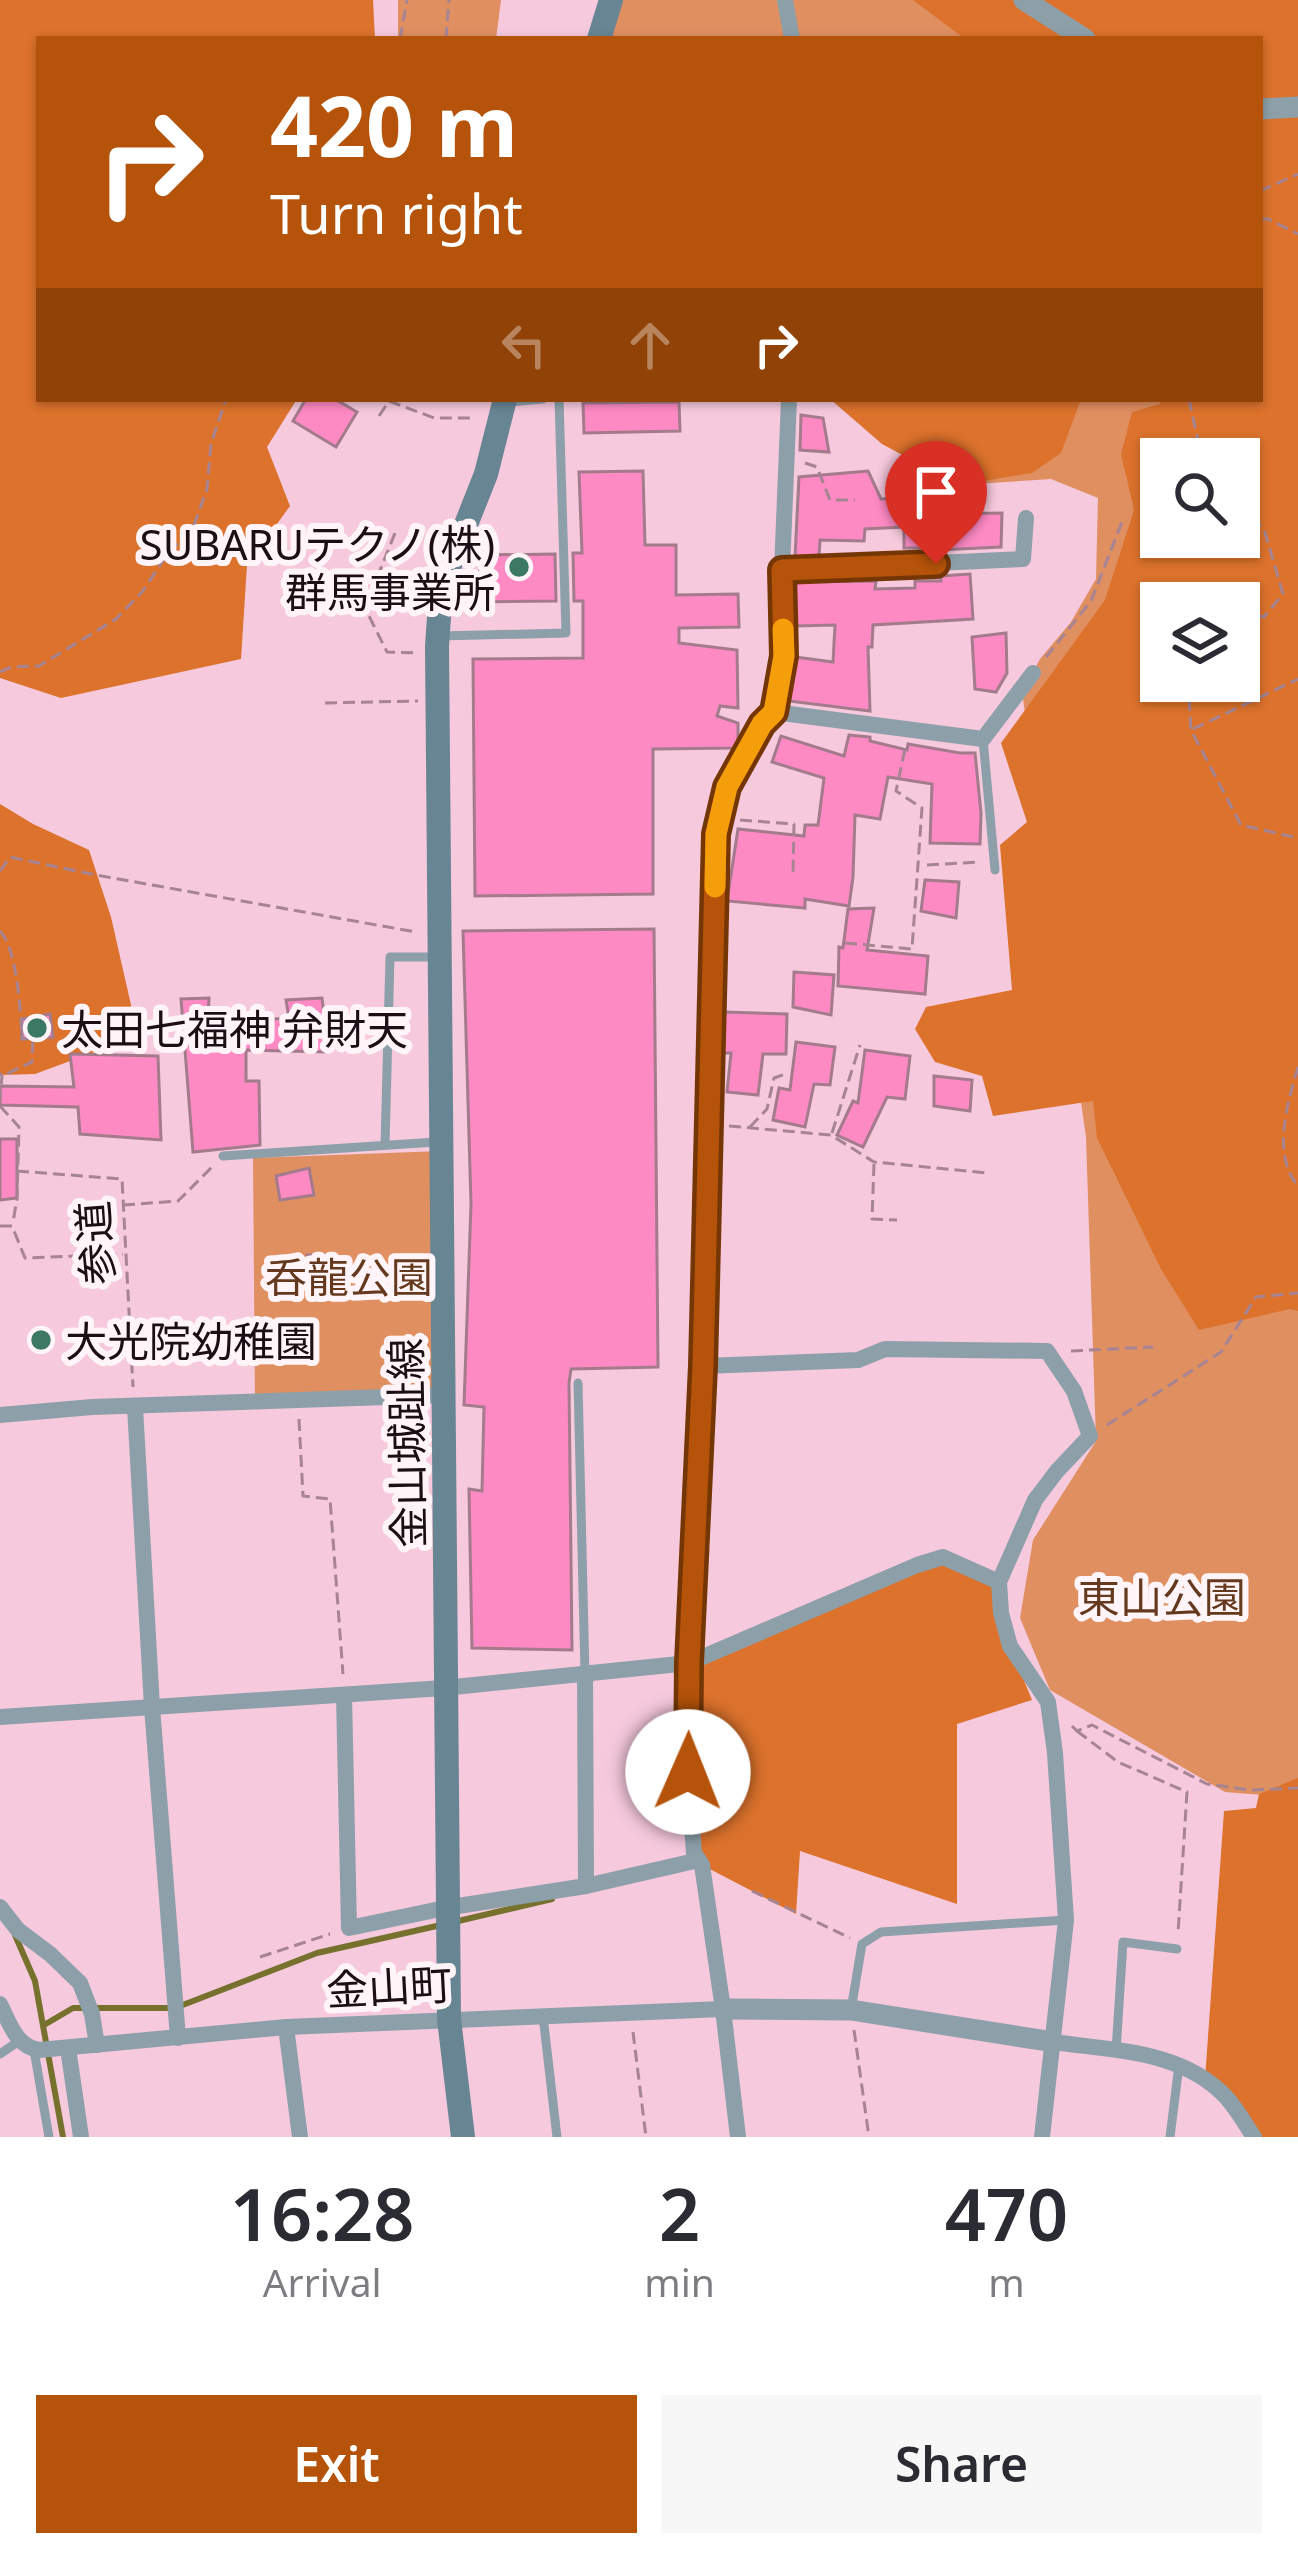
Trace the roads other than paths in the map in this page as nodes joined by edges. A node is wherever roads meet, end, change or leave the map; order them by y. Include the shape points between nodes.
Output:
1 (611, 0) edge
2 (785, 0) edge
3 (1024, 0) edge
4 (599, 36) edge
5 (792, 36) edge
6 (1079, 36) edge
7 (1298, 107) edge
8 (1263, 109) edge
9 (559, 402) edge
10 (789, 402) edge
11 (503, 406) edge
12 (1026, 518) dead end
13 (782, 570) junction
14 (438, 645) junction
15 (1033, 673) road end
16 (774, 712) junction
17 (983, 739) junction
18 (994, 866) road end
19 (438, 947) junction
20 (441, 1142) junction
21 (385, 1145) junction
22 (223, 1156) road end
23 (703, 1366) junction
24 (578, 1383) dead end
25 (445, 1395) junction
26 (135, 1407) junction
27 (0, 1415) edge
28 (999, 1582) junction
29 (689, 1663) junction
30 (585, 1674) junction
31 (447, 1688) junction
32 (344, 1695) junction
33 (152, 1707) junction
34 (0, 1717) edge
35 (698, 1860) junction
36 (586, 1886) junction
37 (0, 1907) edge
38 (448, 1908) junction
39 (1066, 1920) junction
40 (1177, 1949) road end
41 (0, 2004) edge
42 (723, 2009) junction
43 (851, 2010) junction
44 (542, 2016) junction
45 (449, 2020) junction
46 (286, 2027) junction
47 (178, 2038) junction
48 (1054, 2042) junction
49 (97, 2045) junction
50 (44, 2047) junction
51 (1116, 2051) junction
52 (0, 2054) edge
53 (1179, 2065) junction
54 (49, 2137) edge
55 (81, 2137) edge
56 (299, 2137) edge
57 (463, 2137) edge
58 (556, 2137) edge
59 (738, 2137) edge
60 (1042, 2137) edge
61 (1170, 2137) edge
62 (1254, 2137) edge

1 - 4 main road
2 - 5 street
3 - 6 street
7 - 8 street
9 - 14 lane via 566,633
10 - 13 street
11 - 14 main road, 金山城趾線 via 446,574
12 - 13 street via 1023,559
13 - 16 street via 784,656
14 - 19 main road, 金山城趾線
15 - 17 street
16 - 17 street
16 - 23 street via 727,787 716,834
17 - 18 lane
19 - 20 main road, 金山城趾線
19 - 21 lane via 390,957
20 - 21 lane
20 - 25 main road, 金山城趾線
21 - 22 lane
23 - 28 street via 858,1360 885,1349 1047,1351 1074,1391 1090,1436 1035,1500
23 - 29 street
24 - 30 lane
25 - 26 street
25 - 31 main road, 金山城趾線
26 - 27 street
26 - 33 street
28 - 29 street via 943,1557
28 - 39 street via 1010,1646 1048,1702
29 - 30 street
29 - 35 street
30 - 31 street
30 - 36 street
31 - 32 street
31 - 38 main road, 金山城趾線
32 - 33 street
32 - 38 street via 349,1928
33 - 34 street
33 - 47 street
35 - 36 street
35 - 42 street
36 - 38 street
37 - 49 street via 80,1983
38 - 45 main road, 金山城趾線
39 - 43 lane via 880,1932 862,1944
39 - 48 street
40 - 51 lane via 1124,1942
41 - 50 street
42 - 43 street
42 - 44 street, 金山町
42 - 59 street
43 - 48 street
44 - 45 street, 金山町
44 - 58 lane
45 - 46 street, 金山町
45 - 57 main road, 金山城趾線
46 - 47 street, 金山町
46 - 56 street
47 - 49 street, 金山町
48 - 51 street
48 - 60 street
49 - 50 street, 金山町
50 - 52 lane
50 - 54 lane
50 - 55 street
51 - 53 street
53 - 61 lane
53 - 62 street via 1222,2093

